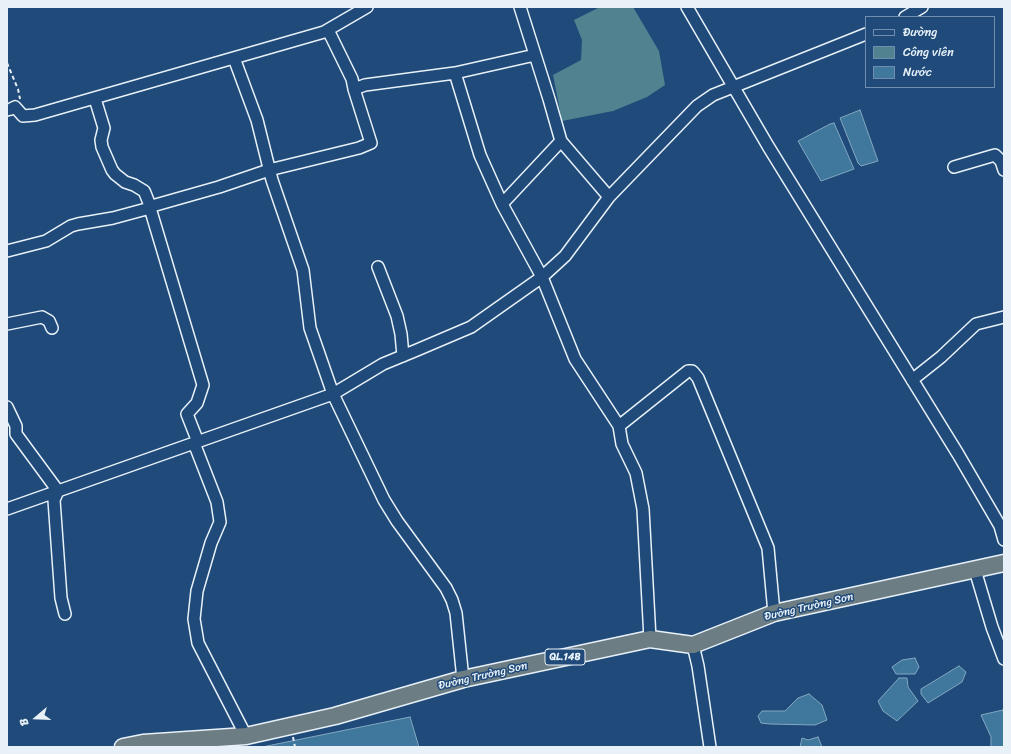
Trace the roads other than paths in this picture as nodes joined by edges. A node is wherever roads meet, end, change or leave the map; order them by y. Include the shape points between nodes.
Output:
1 (367, 7) edge
2 (520, 7) edge
3 (687, 7) edge
4 (922, 7) edge
5 (907, 16) edge
6 (328, 30) junction
7 (865, 34) edge
8 (535, 56) junction
9 (234, 58) junction
10 (455, 73) junction
11 (733, 87) junction
12 (354, 89) junction
13 (94, 98) junction
14 (7, 110) edge
15 (561, 142) junction
16 (954, 167) dead end
17 (269, 170) junction
18 (1004, 170) edge
19 (609, 197) junction
20 (502, 204) junction
21 (150, 208) junction
22 (7, 251) edge
23 (378, 267) dead end
24 (542, 277) junction
25 (1004, 317) edge
26 (7, 324) edge
27 (52, 328) dead end
28 (403, 356) junction
29 (912, 380) junction
30 (333, 394) junction
31 (7, 407) edge
32 (618, 426) junction
33 (196, 442) junction
34 (58, 491) junction
35 (7, 509) edge
36 (1004, 540) edge
37 (1004, 563) edge
38 (975, 570) junction
39 (774, 613) junction
40 (65, 614) dead end
41 (650, 639) junction
42 (693, 645) junction
43 (1004, 658) edge
44 (463, 679) junction
45 (246, 736) junction
46 (144, 745) edge
47 (123, 747) edge
48 (710, 747) edge

1 - 6 street
2 - 8 street
3 - 11 street
4 - 5 street
6 - 9 street
6 - 12 street via 352,79
7 - 11 street
8 - 10 street
8 - 15 street
9 - 13 street
9 - 17 street via 257,120
10 - 12 street via 365,85
10 - 20 street via 480,155
11 - 19 street via 713,95 697,106
11 - 29 street
12 - 17 street via 371,144
13 - 14 street via 35,115 23,116 15,106
13 - 21 street via 104,128 102,147 112,170 125,182 144,191
15 - 19 street
15 - 20 street
16 - 18 street via 995,155 1001,161
17 - 21 street
17 - 30 street via 303,270 310,328
19 - 24 street via 565,256
20 - 24 street
21 - 22 street via 71,226 46,241
21 - 33 street via 203,385 197,403 187,414
23 - 28 street via 396,316
24 - 28 street via 471,327
24 - 32 street via 575,360
25 - 29 street via 976,324
26 - 27 street via 42,317 49,321
28 - 30 street via 384,364
29 - 36 street via 1000,526
30 - 33 street
30 - 44 street via 384,500 452,600 456,613
31 - 34 street via 16,426 16,434
32 - 39 street via 688,371 694,373 768,548
32 - 41 street via 622,444 636,473 643,509
33 - 34 street
33 - 45 street via 217,502 220,522 197,591 194,620 198,643
34 - 35 street
34 - 40 street via 54,500 61,598
37 - 38 highway, Đường Trường Sơn / QL.14B
38 - 39 highway, Đường Trường Sơn / QL.14B
38 - 43 street
39 - 42 highway, Đường Trường Sơn / QL.14B
41 - 42 highway, Đường Trường Sơn / QL.14B
41 - 44 highway, Đường Trường Sơn / QL.14B
42 - 48 street
44 - 45 highway, Đường Trường Sơn / QL.14B via 334,716
45 - 46 highway, Đường Trường Sơn / QL.14B
46 - 47 highway, Đường Trường Sơn / QL.14B

